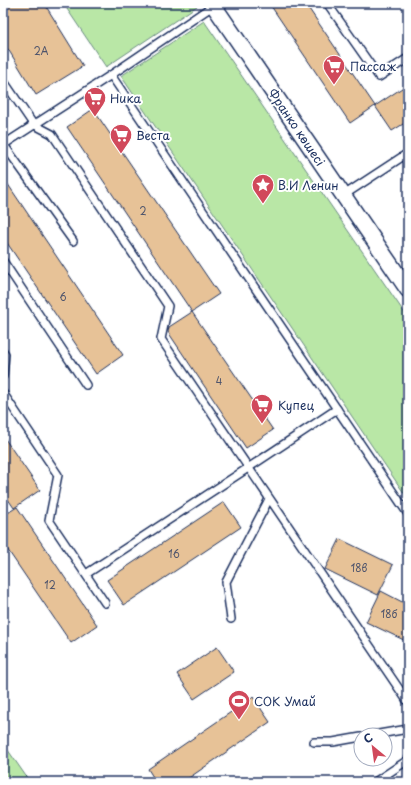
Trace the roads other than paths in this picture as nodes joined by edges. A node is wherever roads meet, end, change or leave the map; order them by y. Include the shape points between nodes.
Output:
1 (327, 3) edge
2 (216, 6) edge
3 (408, 58) edge
4 (111, 75) junction
5 (3, 80) edge
6 (34, 124) junction
7 (3, 145) edge
8 (408, 153) edge
9 (344, 196) junction
10 (73, 241) dead end
11 (3, 261) edge
12 (403, 274) edge
13 (408, 290) edge
14 (3, 351) edge
15 (3, 376) edge
16 (86, 385) dead end
17 (3, 393) edge
18 (337, 409) junction
19 (248, 468) junction
20 (269, 499) junction
21 (408, 514) edge
22 (86, 574) junction
23 (105, 603) dead end
24 (231, 619) dead end
25 (408, 702) edge
26 (408, 729) edge
27 (393, 732) edge
28 (353, 738) edge
29 (314, 742) dead end
30 (408, 760) edge
31 (375, 782) edge

1 - 3 lane via 379,77
2 - 4 lane
2 - 9 street, Франко көшесі
4 - 6 lane
4 - 18 lane
5 - 6 lane
6 - 7 lane
6 - 19 lane via 52,134 168,306 161,339
7 - 10 lane
8 - 9 lane
9 - 12 street, Франко көшесі
11 - 16 lane
12 - 13 street, Франко көшесі
14 - 15 lane
17 - 22 lane via 58,475 50,520
18 - 19 lane
18 - 21 lane
19 - 20 lane
19 - 22 lane
20 - 24 lane via 226,582
20 - 25 lane
22 - 23 lane
26 - 27 lane
28 - 29 lane
30 - 31 lane

